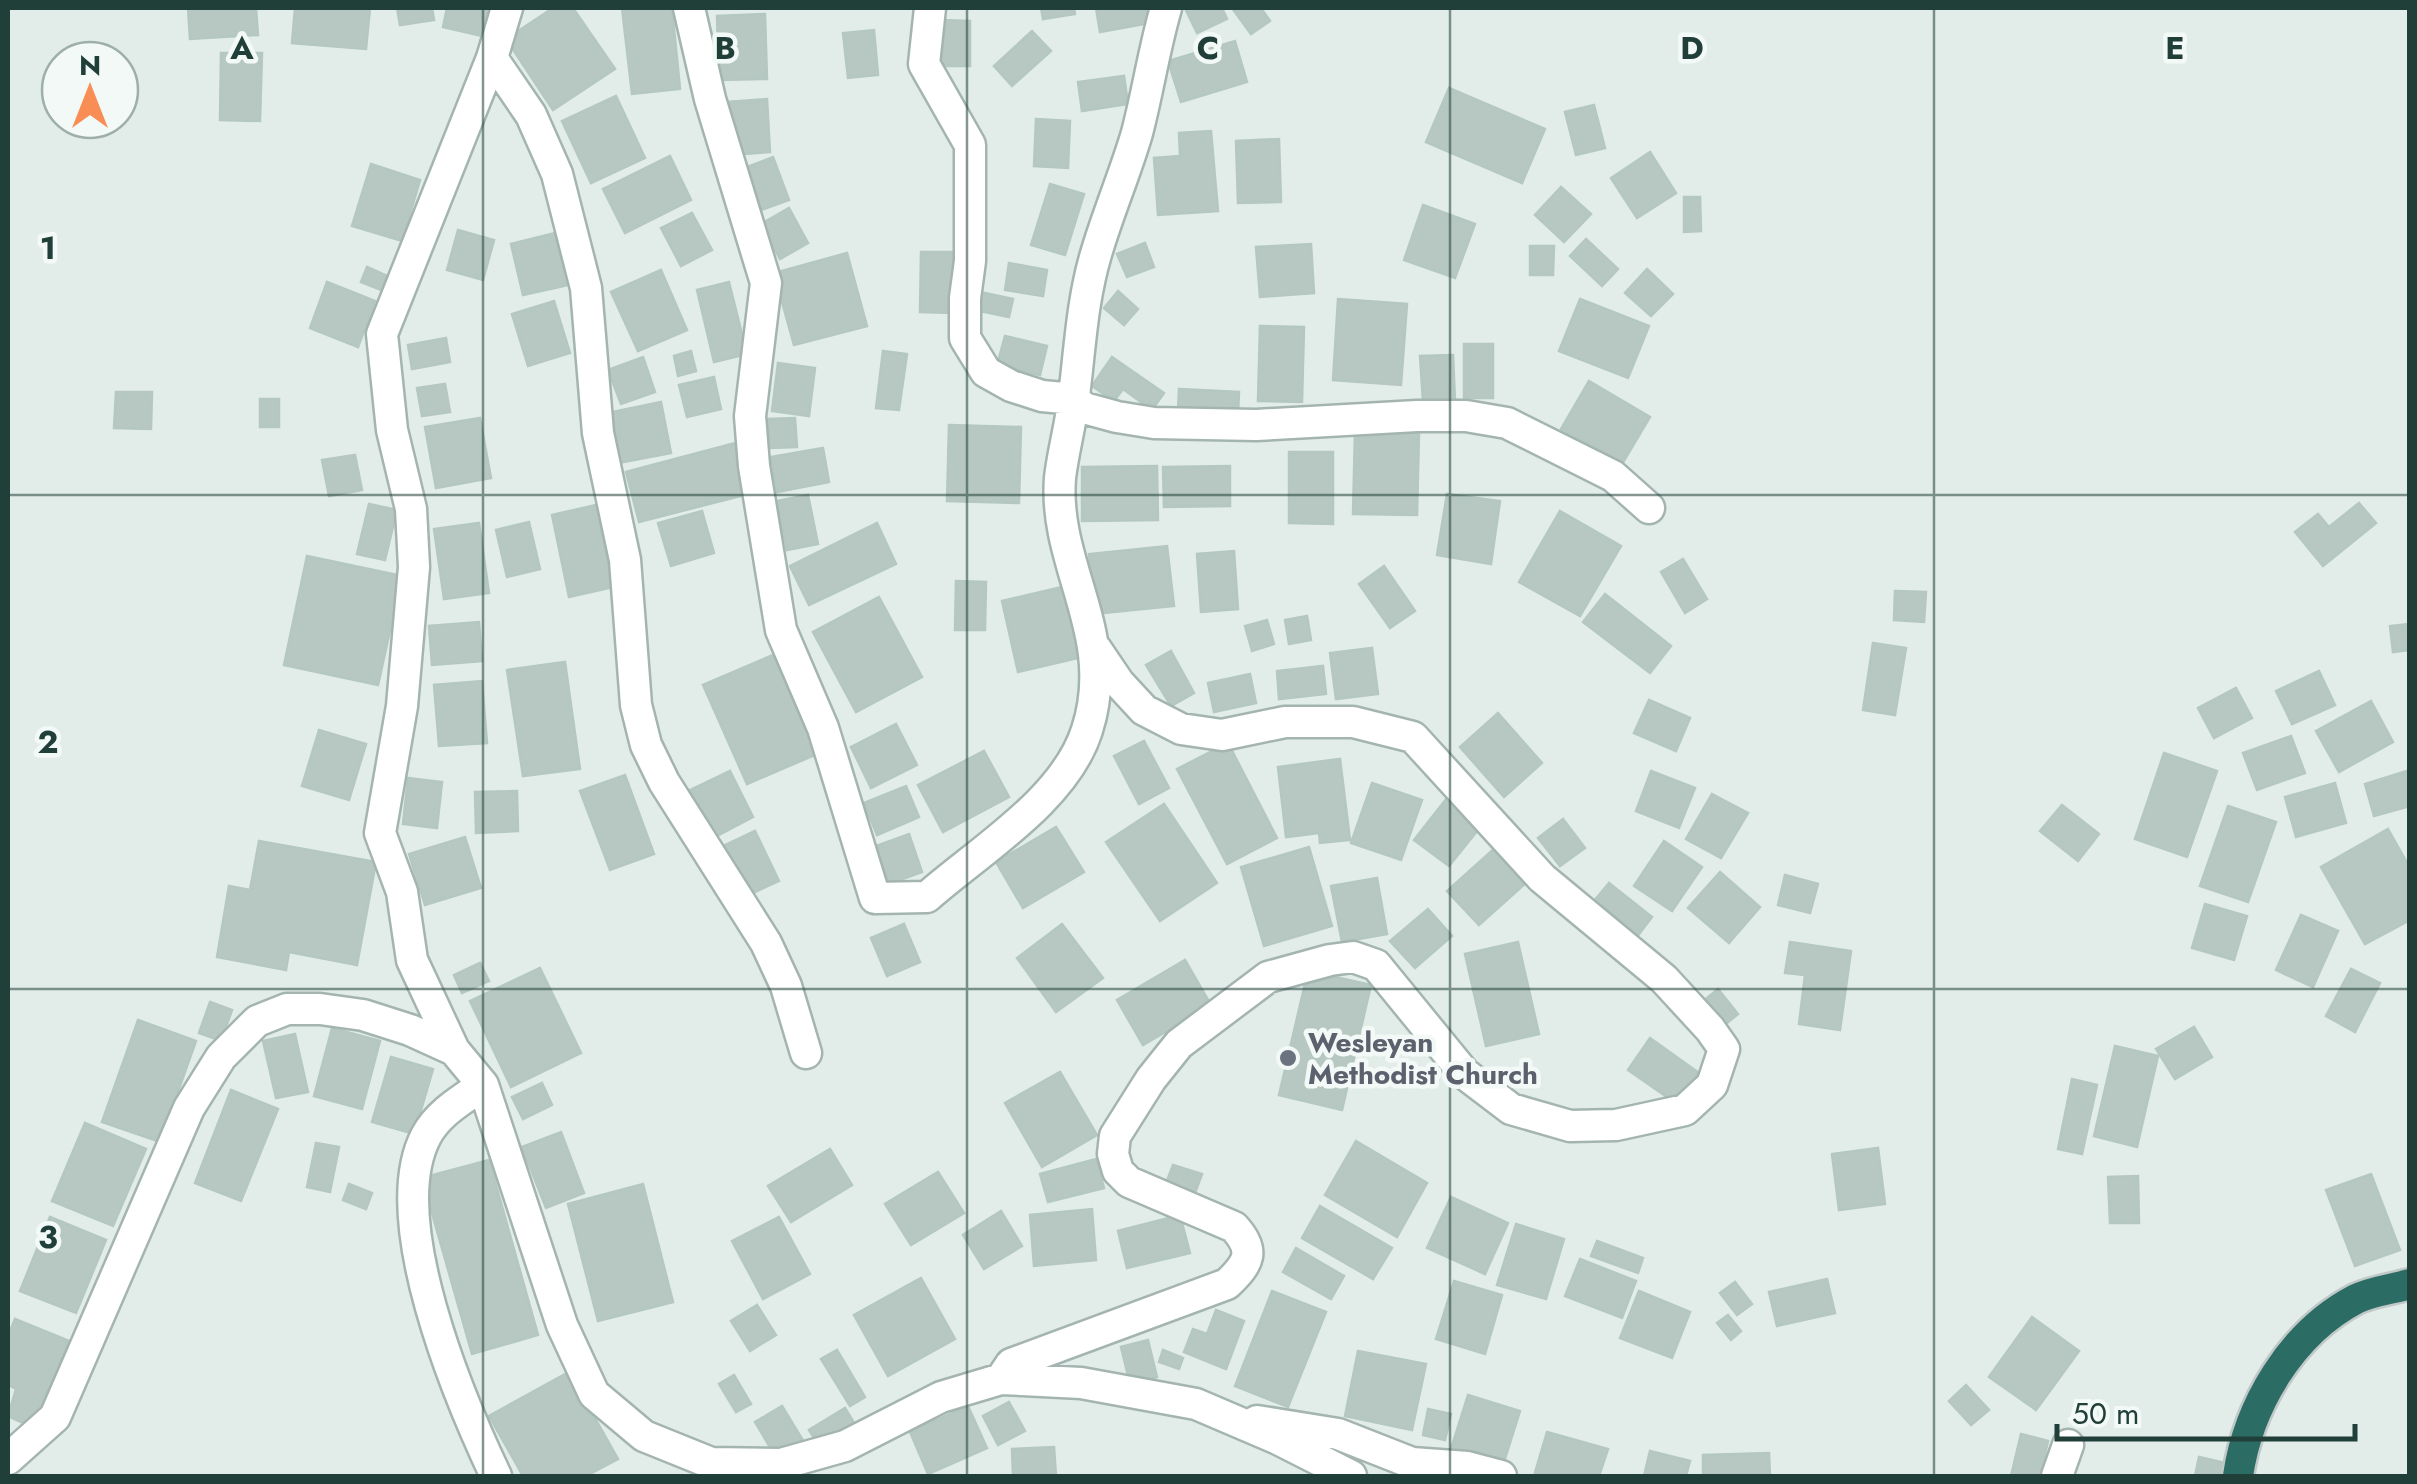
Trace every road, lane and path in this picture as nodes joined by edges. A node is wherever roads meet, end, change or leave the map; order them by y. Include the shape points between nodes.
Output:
1 (508, 8) edge
2 (690, 8) edge
3 (930, 8) edge
4 (1166, 8) edge
5 (492, 58) junction
6 (1074, 399) junction
7 (1649, 508) dead end
8 (1096, 649) junction
9 (454, 1050) junction
10 (806, 1053) dead end
11 (483, 1084) junction
12 (2410, 1284) edge
13 (1001, 1379) junction
14 (1240, 1421) junction
15 (2068, 1445) dead end
16 (8, 1459) edge
17 (496, 1476) edge
18 (1350, 1476) edge
19 (1500, 1476) edge
20 (2057, 1476) edge
21 (2238, 1476) edge

1 - 5 street
2 - 8 street via 766,283 750,416 781,630 823,728 875,898 927,898 1006,835 1061,777 1087,734
3 - 6 street via 924,64 970,145 965,338 986,372 1011,386
4 - 6 street via 1081,314
5 - 9 street via 382,334 414,567 402,706 380,833 402,892 412,960
5 - 10 street via 557,174 586,288 598,433 626,560 636,705 646,746 766,943
6 - 7 street via 1116,418 1205,426 1466,416 1506,424 1613,476
6 - 8 street via 1060,482 1062,517
8 - 13 street via 1144,710 1181,729 1222,736 1285,722 1353,722 1413,737 1542,878 1664,979 1724,1050 1712,1085 1686,1110 1616,1125 1570,1126 1512,1109 1464,1074 1376,965 1353,957 1268,977 1178,1044 1115,1136 1118,1171 1129,1182 1234,1227 1248,1252 1242,1269 1227,1284 1011,1364
9 - 11 street
9 - 16 street via 363,1015 320,1008 287,1008 257,1021 188,1108 55,1417
11 - 13 street via 562,1325 594,1394 644,1436 711,1463 781,1464 845,1446 941,1397
11 - 17 street via 426,1135 413,1172 414,1214 429,1305
12 - 21 highway via 2357,1299 2304,1338 2267,1387 2242,1447
13 - 14 street via 1081,1383 1196,1404
14 - 18 street
14 - 19 street via 1338,1434 1412,1463
15 - 20 street

